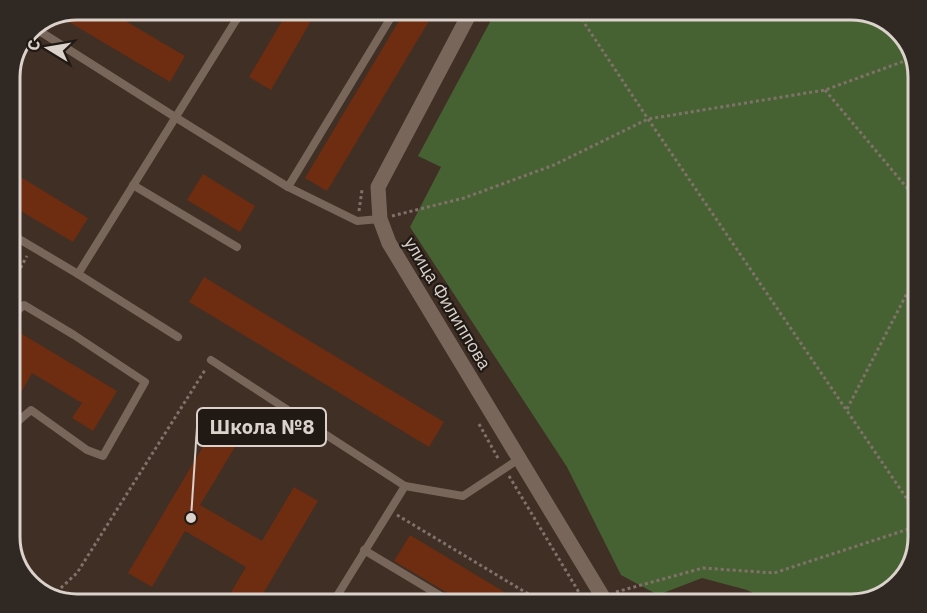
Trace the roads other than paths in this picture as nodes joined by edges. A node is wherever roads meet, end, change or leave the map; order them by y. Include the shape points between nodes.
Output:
1 (236, 20) edge
2 (389, 20) edge
3 (466, 20) edge
4 (41, 32) edge
5 (175, 117) junction
6 (133, 185) junction
7 (288, 186) junction
8 (380, 219) junction
9 (20, 239) edge
10 (237, 247) dead end
11 (78, 274) junction
12 (20, 308) edge
13 (178, 337) dead end
14 (211, 360) road end
15 (20, 420) edge
16 (519, 459) junction
17 (405, 486) junction
18 (364, 550) junction
19 (338, 594) edge
20 (437, 594) edge
21 (600, 594) edge

1 - 5 lane
2 - 7 lane
3 - 8 street, улица Филиппова via 378,188
4 - 5 lane
5 - 6 lane
5 - 7 lane
6 - 10 lane
6 - 11 lane
7 - 8 lane via 357,221
8 - 16 street, улица Филиппова via 389,243
9 - 11 lane
11 - 13 lane
12 - 15 lane via 24,305 145,382 104,456 87,450 31,410
14 - 17 lane
16 - 17 lane via 463,496
16 - 21 street, улица Филиппова
17 - 18 lane
18 - 19 lane
18 - 20 lane

